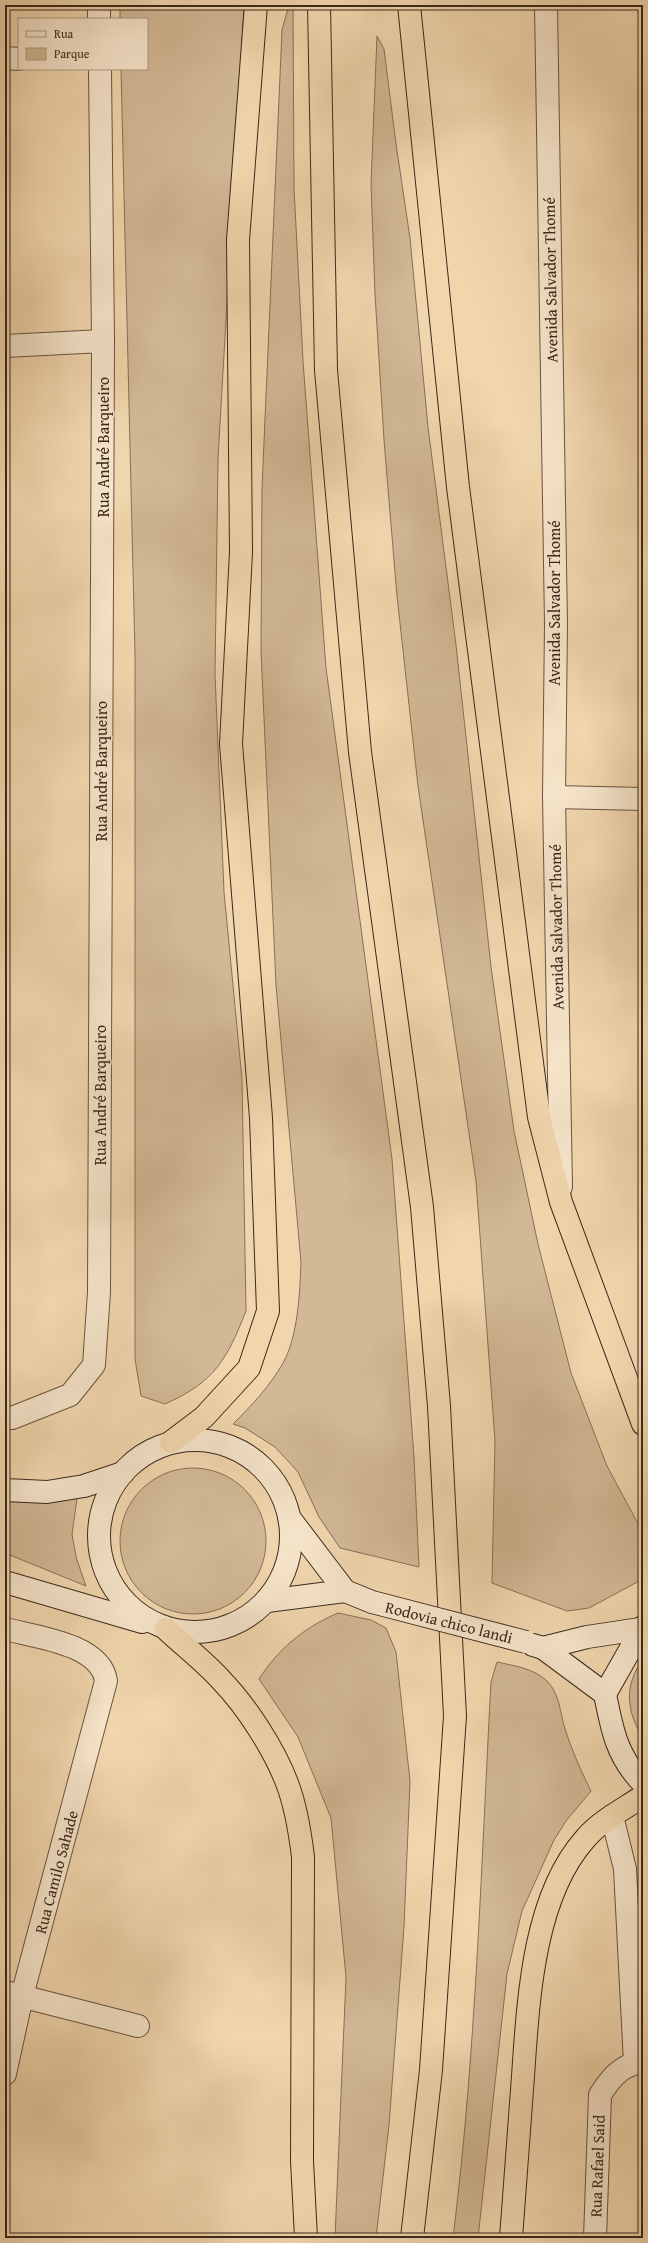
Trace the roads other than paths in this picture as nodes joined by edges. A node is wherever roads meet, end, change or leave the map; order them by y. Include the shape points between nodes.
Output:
1 (99, 5) edge
2 (256, 5) edge
3 (319, 5) edge
4 (409, 5) edge
5 (546, 5) edge
6 (99, 18) edge
7 (5, 58) edge
8 (18, 59) edge
9 (100, 70) edge
10 (103, 341) junction
11 (5, 346) edge
12 (554, 797) junction
13 (643, 799) edge
14 (561, 1202) junction
15 (5, 1418) edge
16 (643, 1424) edge
17 (171, 1442) junction
18 (124, 1473) junction
19 (5, 1490) edge
20 (291, 1520) junction
21 (5, 1582) edge
22 (345, 1591) junction
23 (267, 1601) junction
24 (641, 1628) edge
25 (5, 1629) edge
26 (166, 1629) junction
27 (535, 1645) junction
28 (605, 1694) junction
29 (643, 1783) edge
30 (643, 1796) edge
31 (612, 1816) junction
32 (14, 1994) edge
33 (138, 2026) dead end
34 (639, 2063) edge
35 (5, 2074) edge
36 (306, 2238) edge
37 (412, 2238) edge
38 (511, 2238) edge
39 (595, 2238) edge

1 - 6 street
2 - 17 highway via 238,240 241,552 231,744 261,1118 268,1311 249,1368 204,1417
3 - 37 highway via 326,370 360,752 422,1207 439,1406 455,1716 431,2070
4 - 14 highway via 458,495 539,1117
5 - 12 street, Avenida Salvador Thomé via 556,624
7 - 8 street
9 - 10 street, Rua André Barqueiro
10 - 11 street
10 - 15 street, Rua André Barqueiro via 99,1284 94,1365 70,1395 12,1418
12 - 13 street
12 - 14 street, Avenida Salvador Thomé
14 - 16 highway
17 - 18 street via 154,1448
17 - 20 street via 203,1439 234,1447 261,1464 281,1489
18 - 19 street via 84,1486 48,1492
18 - 26 street via 116,1480 101,1510 98,1542 105,1574 123,1602
20 - 22 street
20 - 23 street via 292,1544 287,1568
21 - 26 street
22 - 23 street
22 - 27 street, Rodovia chico landi, bridge via 372,1602
23 - 26 street via 236,1624 210,1632
24 - 27 street
24 - 28 street
25 - 32 street, Rua Camilo Sahade via 74,1647 89,1654 105,1671 106,1681
26 - 36 highway via 222,1681 247,1713 287,1783 298,1820 303,1857 302,2161
27 - 28 street
28 - 29 street via 616,1744 630,1770
30 - 31 highway
31 - 34 street via 625,1869
31 - 38 highway via 585,1838 566,1866 548,1907 534,1962
32 - 33 street
32 - 35 street, Rua Camilo Sahade
34 - 39 street, Rua Rafael Said via 620,2071 607,2082 600,2095

